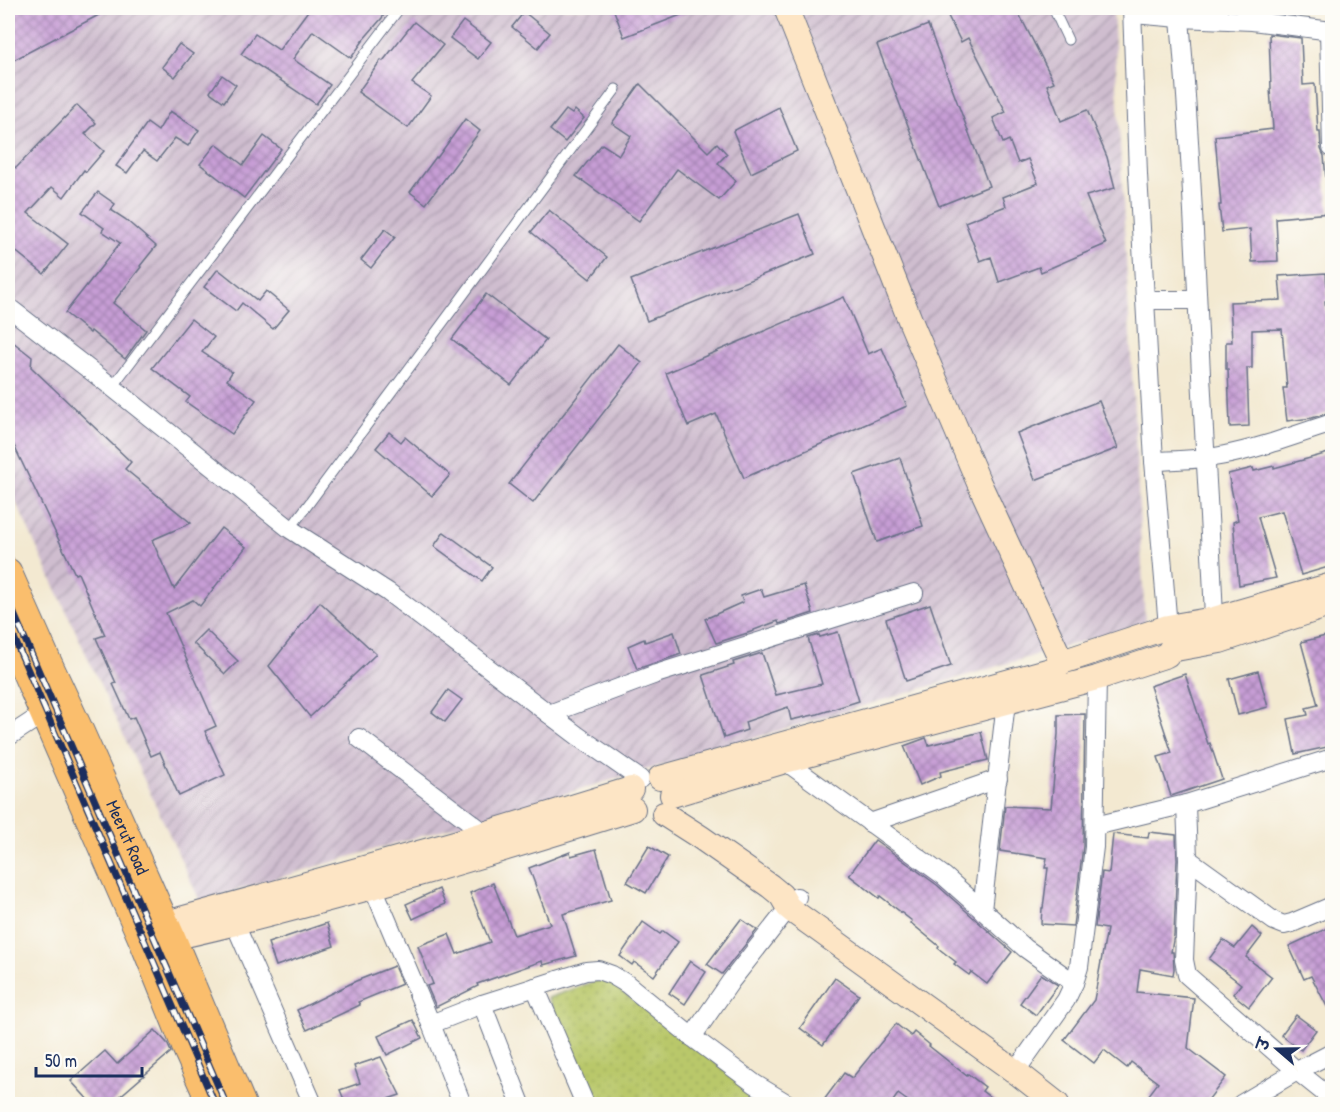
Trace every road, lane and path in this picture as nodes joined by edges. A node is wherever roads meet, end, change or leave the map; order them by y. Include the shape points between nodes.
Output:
1 (400, 8) edge
2 (787, 8) edge
3 (1053, 8) edge
4 (1133, 11) edge
5 (1179, 13) edge
6 (1331, 31) edge
7 (1068, 40) dead end
8 (616, 89) dead end
9 (1332, 148) edge
10 (1146, 300) junction
11 (1197, 300) junction
12 (8, 307) edge
13 (112, 387) junction
14 (1332, 423) edge
15 (1205, 459) junction
16 (1154, 460) junction
17 (290, 529) junction
18 (8, 572) edge
19 (1332, 585) edge
20 (914, 593) dead end
21 (1332, 603) edge
22 (1214, 619) junction
23 (8, 632) edge
24 (1169, 639) junction
25 (1062, 662) junction
26 (1098, 678) junction
27 (1006, 702) junction
28 (43, 714) junction
29 (549, 714) junction
30 (8, 737) edge
31 (359, 738) dead end
32 (1332, 758) edge
33 (785, 761) junction
34 (998, 779) junction
35 (650, 794) junction
36 (1186, 804) junction
37 (870, 823) junction
38 (1095, 826) junction
39 (486, 834) junction
40 (1188, 859) junction
41 (373, 887) junction
42 (789, 900) junction
43 (1332, 906) edge
44 (982, 910) junction
45 (219, 921) junction
46 (169, 931) junction
47 (141, 939) junction
48 (1074, 983) junction
49 (535, 987) junction
50 (482, 1004) junction
51 (431, 1024) junction
52 (692, 1037) junction
53 (1332, 1053) edge
54 (1018, 1066) junction
55 (1297, 1071) junction
56 (202, 1099) edge
57 (1332, 1099) edge
58 (242, 1104) edge
59 (313, 1104) edge
60 (462, 1104) edge
61 (521, 1104) edge
62 (585, 1104) edge
63 (788, 1104) edge
64 (1057, 1104) edge
65 (1075, 1104) edge
66 (1241, 1104) edge

1 - 13 lane
2 - 25 street via 916,336
3 - 7 lane
4 - 5 street
4 - 10 street
5 - 6 street
5 - 11 street
6 - 9 street
8 - 17 lane
10 - 11 street
10 - 16 street
11 - 15 street
12 - 13 street
13 - 17 street
14 - 15 street
15 - 16 street
15 - 22 street
16 - 24 street
17 - 29 street via 388,592
18 - 46 main road, Meerut Road
19 - 22 street
20 - 29 street via 656,674
21 - 24 street via 1220,641
22 - 24 street
23 - 28 main road, Meerut Road
24 - 25 street
24 - 26 street via 1167,655
25 - 35 street via 1054,669
26 - 27 street
26 - 38 street
27 - 33 street
27 - 34 street
28 - 30 street
28 - 47 main road, Meerut Road
29 - 35 street via 612,760
31 - 39 street
32 - 36 street
33 - 35 street
33 - 37 street
34 - 37 street
34 - 44 street
35 - 39 street
35 - 41 street via 546,837
35 - 42 street via 700,837
36 - 38 street
36 - 40 street
37 - 44 street via 944,876
38 - 48 street
39 - 45 street
40 - 43 street via 1284,925
40 - 55 street via 1184,960 1187,975
41 - 45 street
41 - 51 street
42 - 52 street
42 - 54 street via 822,933
44 - 48 street via 1025,948
45 - 46 street
45 - 59 street
46 - 47 main road
46 - 58 main road, Meerut Road
47 - 56 main road, Meerut Road via 186,1048
48 - 54 street
49 - 50 street
49 - 52 street via 598,970 627,984
49 - 62 street
50 - 51 street
50 - 61 street
51 - 60 street
52 - 63 street
53 - 55 street
54 - 64 street
54 - 65 street
55 - 57 street
55 - 66 street

